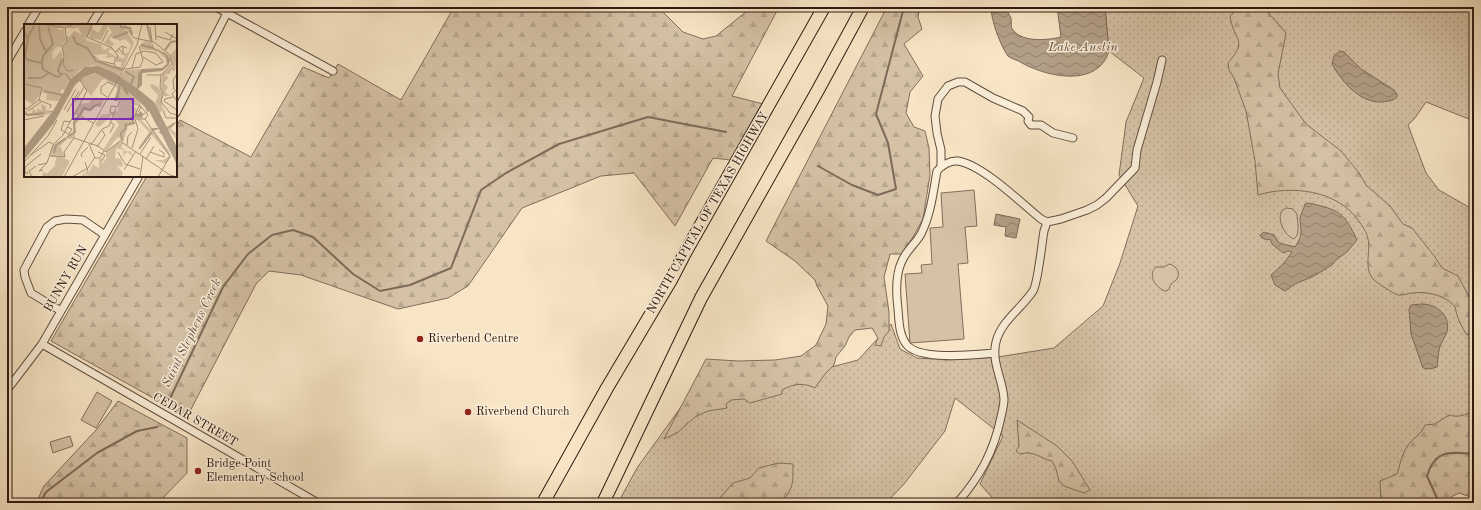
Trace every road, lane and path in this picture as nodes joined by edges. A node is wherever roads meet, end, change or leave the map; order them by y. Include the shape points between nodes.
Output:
1 (39, 7) edge
2 (102, 7) edge
3 (216, 7) edge
4 (824, 7) edge
5 (863, 7) edge
6 (228, 10) edge
7 (29, 24) edge
8 (92, 24) edge
9 (24, 33) edge
10 (1162, 60) dead end
11 (7, 62) edge
12 (333, 71) dead end
13 (177, 111) edge
14 (1073, 138) dead end
15 (941, 167) junction
16 (138, 177) edge
17 (1047, 222) junction
18 (105, 235) junction
19 (61, 311) junction
20 (42, 344) junction
21 (995, 353) junction
22 (7, 390) edge
23 (318, 503) edge
24 (543, 503) edge
25 (603, 503) edge
26 (957, 503) edge

1 - 7 street
2 - 8 street
3 - 6 street
4 - 24 highway, NORTH CAPITAL OF TEXAS HIGHWAY
5 - 25 highway via 701,298
6 - 12 street
6 - 13 street
9 - 11 street
10 - 17 street via 1137,150 1135,168 1097,205
14 - 15 street via 1053,133 1041,125 1031,125 1029,117 1023,111 993,98 966,82 958,82 948,86 938,100 935,116
15 - 17 street via 957,161 985,173
15 - 21 street via 936,172 930,212 922,234 902,260 897,277 901,334 910,349 921,353 961,356
16 - 18 street, BUNNY RUN
17 - 21 street via 1034,289 1000,332
18 - 19 street, BUNNY RUN
18 - 19 street via 83,220 66,219 47,226 24,270 31,293
19 - 20 street, BUNNY RUN
20 - 22 street, BUNNY RUN
20 - 23 street, CEDAR STREET
21 - 26 street via 1004,400 999,425 981,473

